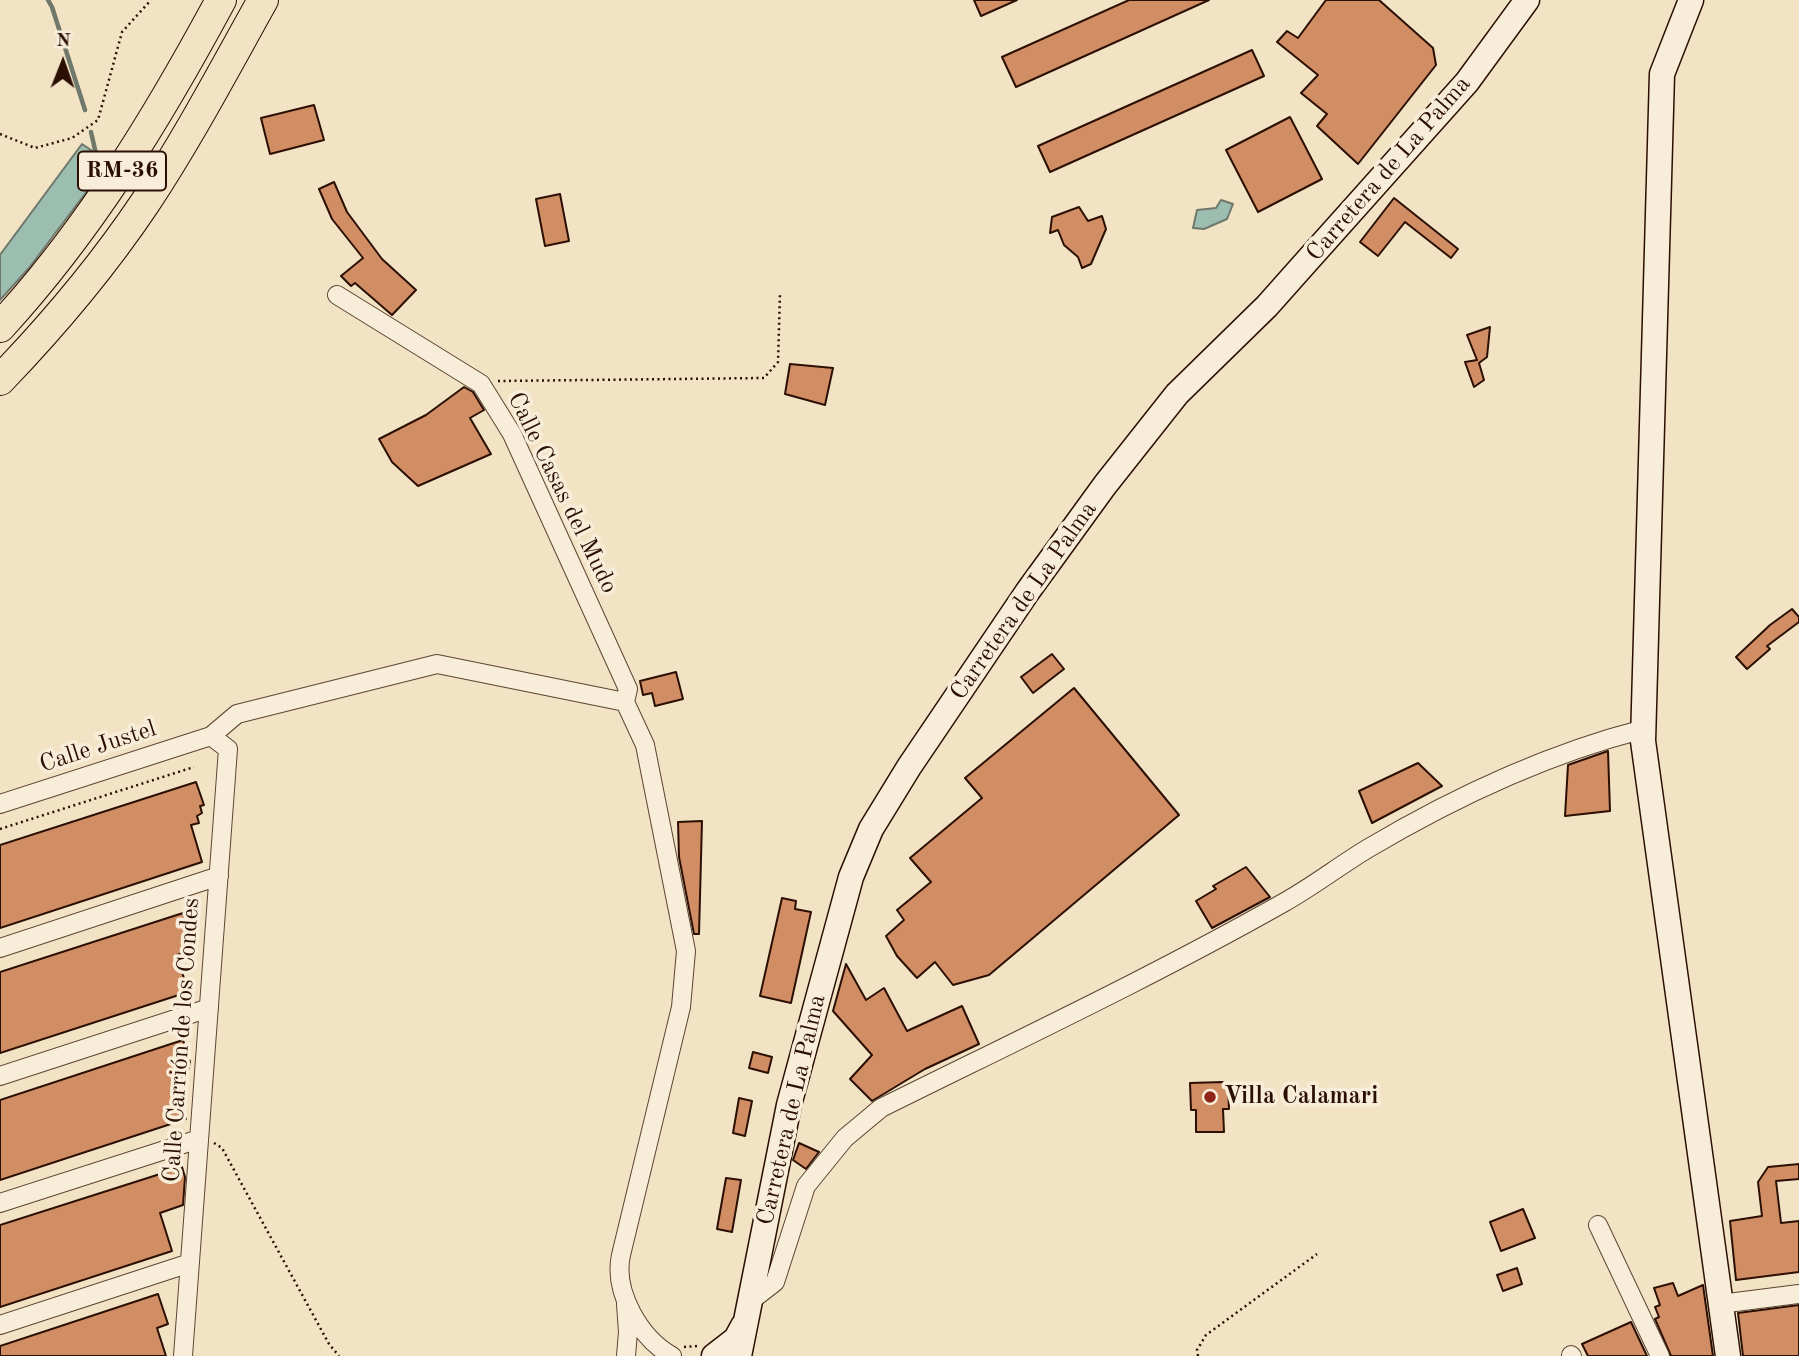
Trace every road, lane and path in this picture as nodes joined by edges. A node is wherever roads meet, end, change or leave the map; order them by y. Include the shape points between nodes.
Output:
1 (151, 0) edge
2 (221, 0) edge
3 (263, 0) edge
4 (1527, 0) edge
5 (1691, 0) edge
6 (0, 134) edge
7 (780, 293) dead end
8 (337, 295) dead end
9 (0, 327) edge
10 (0, 380) edge
11 (486, 393) junction
12 (625, 702) junction
13 (1644, 729) junction
14 (211, 736) junction
15 (194, 767) dead end
16 (0, 804) edge
17 (0, 829) edge
18 (219, 876) junction
19 (0, 948) edge
20 (209, 1008) junction
21 (0, 1076) edge
22 (199, 1136) junction
23 (0, 1203) edge
24 (1598, 1225) dead end
25 (1317, 1254) dead end
26 (190, 1263) junction
27 (1799, 1294) edge
28 (626, 1297) junction
29 (1720, 1304) junction
30 (747, 1313) junction
31 (0, 1325) edge
32 (183, 1356) edge
33 (340, 1356) edge
34 (626, 1356) edge
35 (672, 1356) edge
36 (714, 1356) edge
37 (739, 1356) edge
38 (1198, 1356) edge
39 (1660, 1356) edge
40 (1728, 1356) edge

1 - 6 path via 122,32 98,120 72,138 35,148
2 - 9 highway, RM-36 via 114,183 46,275
3 - 10 highway, RM-36 via 144,203 74,298
4 - 30 main road, Carretera de La Palma via 1467,82 1267,306 1177,394 1018,606 871,829 851,877 789,1105
5 - 13 main road via 1662,75
7 - 11 path via 778,362 764,378 498,381
8 - 11 street, Calle Casas del Mudo via 481,384
11 - 12 street, Calle Casas del Mudo via 512,434 628,689
12 - 14 street via 437,664 237,714
12 - 28 street, Calle Casas del Mudo via 645,745 686,951 681,1007 619,1266
13 - 29 main road
13 - 30 street via 1530,767 1444,805 1261,915 881,1108 845,1138 806,1186 775,1282
14 - 16 street, Calle Justel
14 - 18 street, Calle Carrión de los Condes via 228,749
15 - 17 path
18 - 19 street
18 - 20 street, Calle Carrión de los Condes
20 - 21 street
20 - 22 street, Calle Carrión de los Condes
22 - 23 street
22 - 26 street, Calle Carrión de los Condes
22 - 33 path via 222,1148 329,1344
24 - 39 street
25 - 38 path via 1206,1335
26 - 31 street
26 - 32 street, Calle Carrión de los Condes
27 - 29 street
28 - 34 street
28 - 35 street via 648,1337
29 - 40 main road
30 - 36 main road, Carretera de La Palma via 736,1339
30 - 37 main road, Carretera de La Palma

